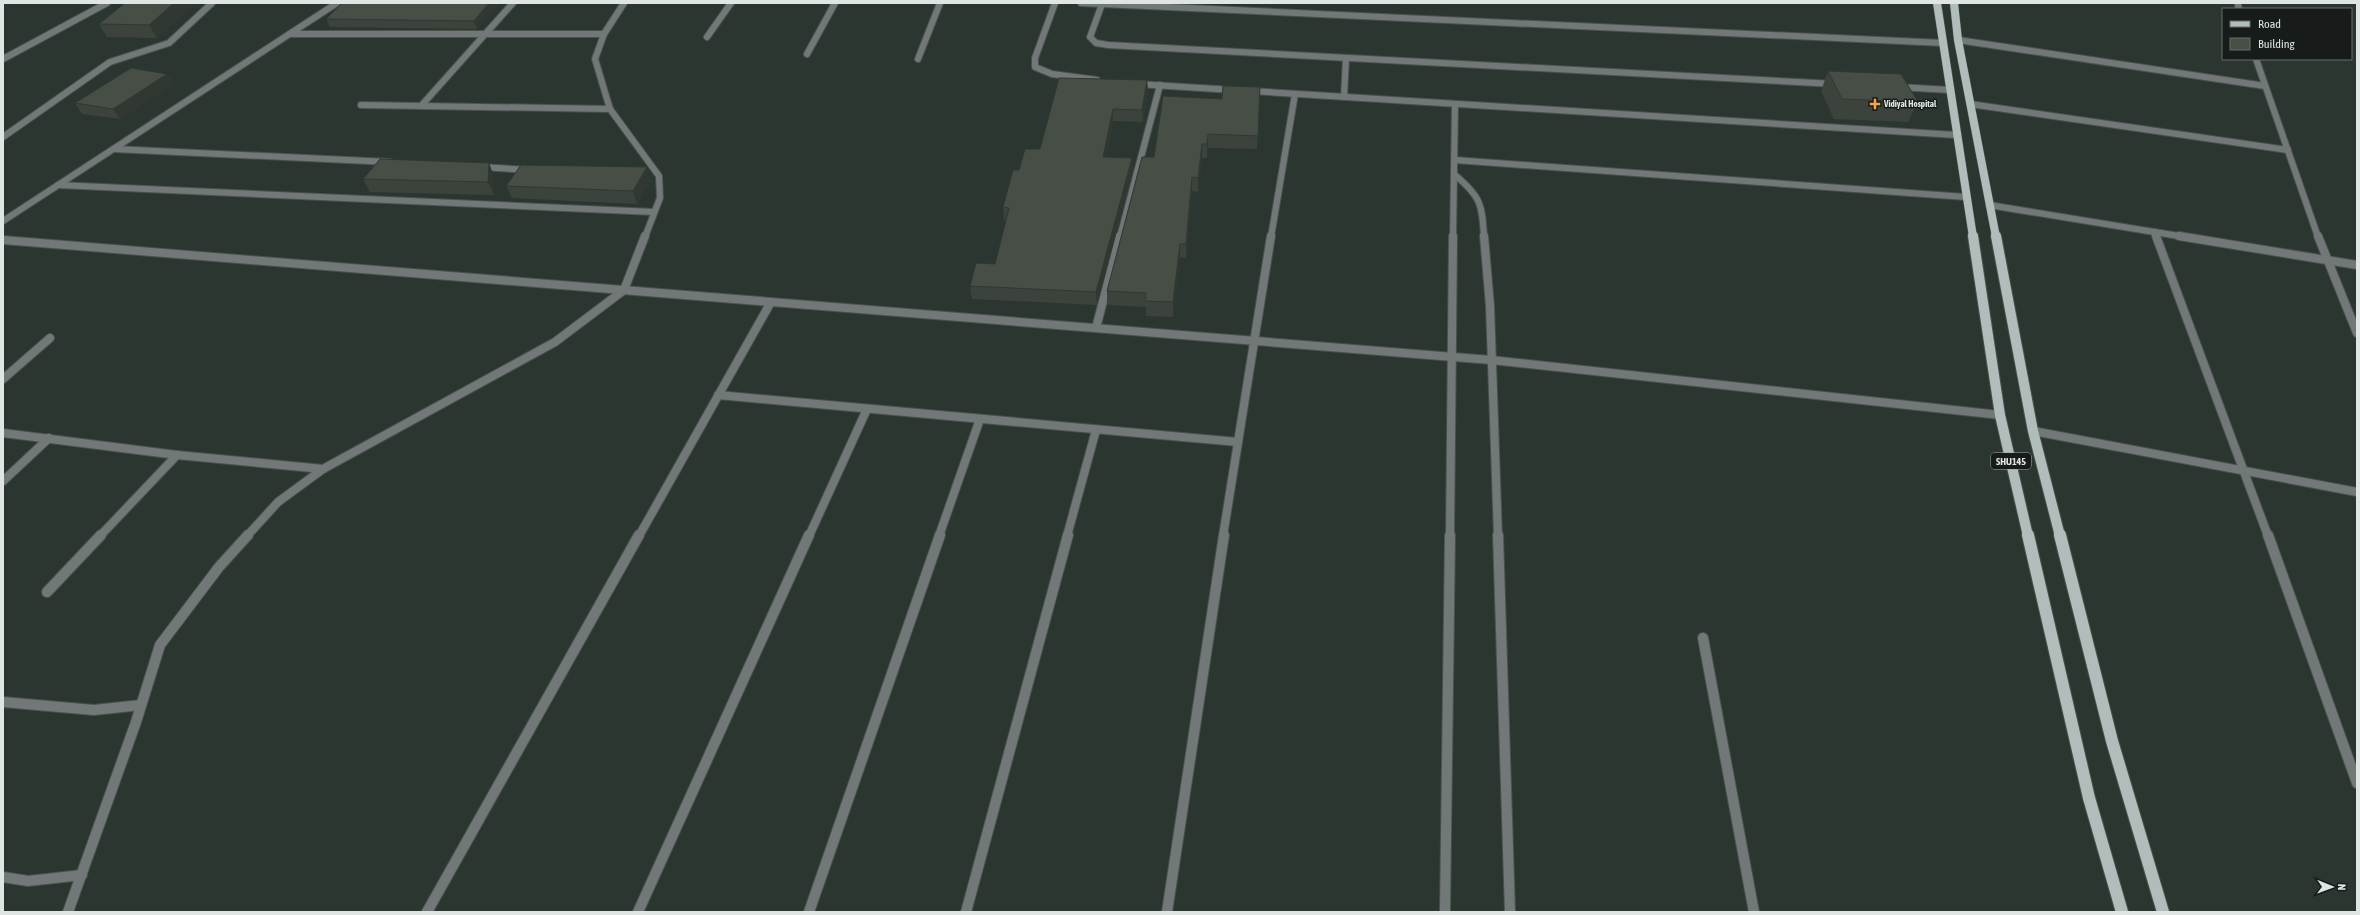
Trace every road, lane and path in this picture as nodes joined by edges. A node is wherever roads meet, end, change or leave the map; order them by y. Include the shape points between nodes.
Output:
1 (107, 3) edge
2 (212, 3) edge
3 (337, 3) edge
4 (513, 3) edge
5 (624, 3) edge
6 (731, 3) edge
7 (835, 3) edge
8 (940, 3) edge
9 (1055, 3) edge
10 (1081, 3) edge
11 (1937, 3) edge
12 (1954, 3) edge
13 (1102, 4) edge
14 (290, 34) junction
15 (486, 34) junction
16 (604, 34) junction
17 (707, 37) dead end
18 (1958, 40) junction
19 (1943, 43) junction
20 (807, 54) dead end
21 (1346, 58) junction
22 (3, 59) edge
23 (918, 59) dead end
24 (2256, 60) edge
25 (1107, 82) edge
26 (1130, 83) edge
27 (1838, 84) edge
28 (1160, 85) junction
29 (2265, 86) junction
30 (1894, 87) edge
31 (1240, 90) edge
32 (1950, 90) junction
33 (1247, 91) edge
34 (1295, 94) junction
35 (1344, 97) junction
36 (361, 104) dead end
37 (1456, 104) junction
38 (1970, 104) junction
39 (421, 106) junction
40 (610, 109) junction
41 (1956, 134) junction
42 (3, 136) edge
43 (114, 148) junction
44 (2288, 150) junction
45 (1456, 160) junction
46 (398, 163) edge
47 (469, 166) edge
48 (540, 170) edge
49 (1455, 175) junction
50 (58, 185) junction
51 (1966, 197) junction
52 (1989, 205) junction
53 (654, 212) junction
54 (3, 221) edge
55 (2155, 232) junction
56 (3, 240) edge
57 (2326, 260) junction
58 (2357, 265) edge
59 (624, 290) junction
60 (771, 302) junction
61 (1096, 328) junction
62 (2357, 333) edge
63 (50, 338) dead end
64 (1253, 340) junction
65 (1454, 356) junction
66 (1491, 360) junction
67 (3, 379) edge
68 (718, 395) junction
69 (867, 409) junction
70 (2000, 415) junction
71 (980, 419) junction
72 (1096, 430) junction
73 (2033, 431) junction
74 (3, 432) edge
75 (49, 438) junction
76 (1238, 442) junction
77 (177, 455) junction
78 (323, 469) junction
79 (2245, 471) junction
80 (3, 481) edge
81 (2357, 492) edge
82 (47, 592) dead end
83 (1703, 638) dead end
84 (3, 702) edge
85 (141, 705) junction
86 (2357, 783) edge
87 (82, 875) junction
88 (3, 878) edge
89 (68, 912) edge
90 (427, 912) edge
91 (638, 912) edge
92 (809, 912) edge
93 (966, 912) edge
94 (1167, 912) edge
95 (1445, 912) edge
96 (1510, 912) edge
97 (1754, 912) edge
98 (2122, 912) edge
99 (2163, 912) edge

1 - 22 street
2 - 42 street via 169,44 110,62
3 - 14 street
4 - 15 street
5 - 16 street
6 - 17 street
7 - 20 street
8 - 23 street
9 - 25 street via 1035,58 1035,67 1052,74
10 - 13 street
11 - 19 main road, SHU145
12 - 18 main road
13 - 19 street
13 - 21 street via 1090,37 1096,43
14 - 15 street
14 - 43 street
15 - 16 street
15 - 39 street
16 - 40 street via 595,59
18 - 29 street
18 - 38 main road
19 - 32 main road, SHU145
21 - 27 street
21 - 35 street
24 - 29 street
26 - 28 street
28 - 31 street
28 - 61 street
29 - 44 street
30 - 32 street
32 - 41 main road, SHU145
33 - 34 street
34 - 35 street
34 - 64 street
35 - 37 street
36 - 39 street
37 - 41 street
37 - 45 street
38 - 44 street
38 - 52 main road
39 - 40 street
40 - 53 street via 655,176 660,198
41 - 51 main road, SHU145
43 - 46 street
43 - 50 street
44 - 57 street
45 - 49 street
45 - 51 street
47 - 48 street
49 - 65 street
49 - 66 street via 1473,190 1482,209 1490,306
50 - 53 street
50 - 54 street
51 - 70 main road, SHU145
52 - 55 street
52 - 73 main road
53 - 59 street
55 - 57 street
55 - 79 street
56 - 59 street
57 - 58 street
57 - 62 street
59 - 60 street
59 - 78 street via 555,342
60 - 61 street
60 - 68 street
61 - 64 street
63 - 67 street
64 - 65 street
64 - 76 street
65 - 66 street
65 - 95 street
66 - 70 street
66 - 96 street
68 - 69 street
68 - 90 street
69 - 71 street
69 - 91 street
70 - 98 main road, SHU145 via 2089,798
71 - 72 street
71 - 92 street
72 - 76 street
72 - 93 street
73 - 79 street
73 - 99 main road via 2112,741
74 - 75 street
75 - 77 street
75 - 80 street
76 - 94 street
77 - 78 street
77 - 82 street
78 - 85 street via 278,502 219,566 160,645
79 - 81 street
79 - 86 street
83 - 97 street
84 - 85 street via 94,710
85 - 87 street
87 - 88 street via 28,881
87 - 89 street

